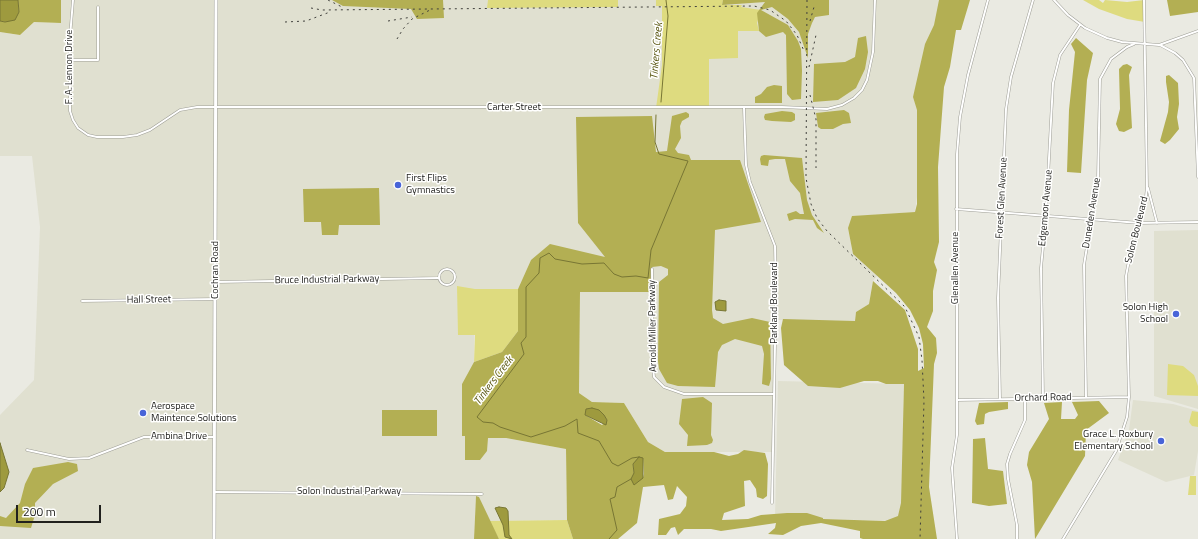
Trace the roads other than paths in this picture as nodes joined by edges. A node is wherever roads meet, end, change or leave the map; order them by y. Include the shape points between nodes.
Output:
1 (73, 0) edge
2 (216, 0) edge
3 (875, 0) edge
4 (988, 0) edge
5 (1033, 0) edge
6 (1054, 0) edge
7 (1144, 0) edge
8 (98, 7) dead end
9 (1080, 25) junction
10 (1198, 31) edge
11 (1134, 44) junction
12 (1159, 44) junction
13 (1145, 45) junction
14 (70, 60) junction
15 (217, 107) junction
16 (744, 108) junction
17 (1198, 177) edge
18 (1147, 187) junction
19 (956, 209) junction
20 (1001, 211) junction
21 (1046, 215) junction
22 (1092, 219) junction
23 (1140, 222) junction
24 (1198, 222) edge
25 (1157, 223) junction
26 (652, 269) dead end
27 (438, 278) junction
28 (216, 282) junction
29 (216, 299) junction
30 (82, 301) dead end
31 (774, 394) junction
32 (1086, 397) junction
33 (1129, 397) junction
34 (1025, 398) junction
35 (1042, 398) junction
36 (1000, 399) junction
37 (957, 400) junction
38 (215, 437) junction
39 (27, 450) dead end
40 (215, 492) junction
41 (482, 494) dead end
42 (772, 504) dead end
43 (214, 539) edge
44 (957, 539) edge
45 (1017, 539) edge
46 (1063, 539) edge

1 - 14 street, F. A. Lennon Drive
2 - 15 street, Cochran Road
3 - 16 street, Carter Street via 871,66 862,90 842,105 827,109
4 - 19 street, Glenallen Avenue via 968,75 960,118
5 - 20 street, Forest Glen Avenue via 1008,92
6 - 9 street
7 - 13 street, Solon Boulevard
8 - 14 street via 98,60
9 - 11 street via 1107,38
9 - 21 street, Edgemoor Avenue via 1062,52 1055,73
10 - 12 street
11 - 13 street
11 - 22 street, Duneden Avenue via 1111,59 1100,79 1098,178
12 - 13 street
12 - 17 street via 1183,60 1194,78
13 - 18 street, Solon Boulevard
14 - 15 street, F. A. Lennon Drive via 71,116 78,128 92,136 132,136 150,130 180,110
15 - 16 street, Carter Street
15 - 28 street, Cochran Road
16 - 31 street, Parkland Boulevard via 746,164 751,187 775,246
18 - 23 street, Solon Boulevard
18 - 25 street
19 - 20 street
19 - 37 street, Glenallen Avenue
20 - 21 street
20 - 36 street, Forest Glen Avenue via 998,298
21 - 22 street
21 - 35 street, Edgemoor Avenue via 1041,268
22 - 23 street
22 - 32 street, Duneden Avenue via 1084,265
23 - 25 street
23 - 33 street, Solon Boulevard via 1126,276
24 - 25 street
26 - 31 street, Arnold Miller Parkway via 654,377 664,388 684,394
27 - 27 street, Bruce Industrial Parkway via 446,286 454,282 455,276 450,270 444,269
27 - 28 street, Bruce Industrial Parkway
28 - 29 street, Cochran Road
29 - 30 street, Hall Street
29 - 38 street, Cochran Road
31 - 42 street, Parkland Boulevard
32 - 33 street, Orchard Road
32 - 35 street, Orchard Road
33 - 46 street, Solon Boulevard via 1126,423 1116,451
34 - 35 street, Orchard Road
34 - 36 street, Orchard Road
34 - 45 street via 1025,420 1007,464
36 - 37 street, Orchard Road
37 - 44 street, Glenallen Avenue via 957,435 952,468
38 - 39 street, Ambina Drive via 144,438 89,458 70,459
38 - 40 street, Cochran Road
40 - 41 street, Solon Industrial Parkway
40 - 43 street, Cochran Road

